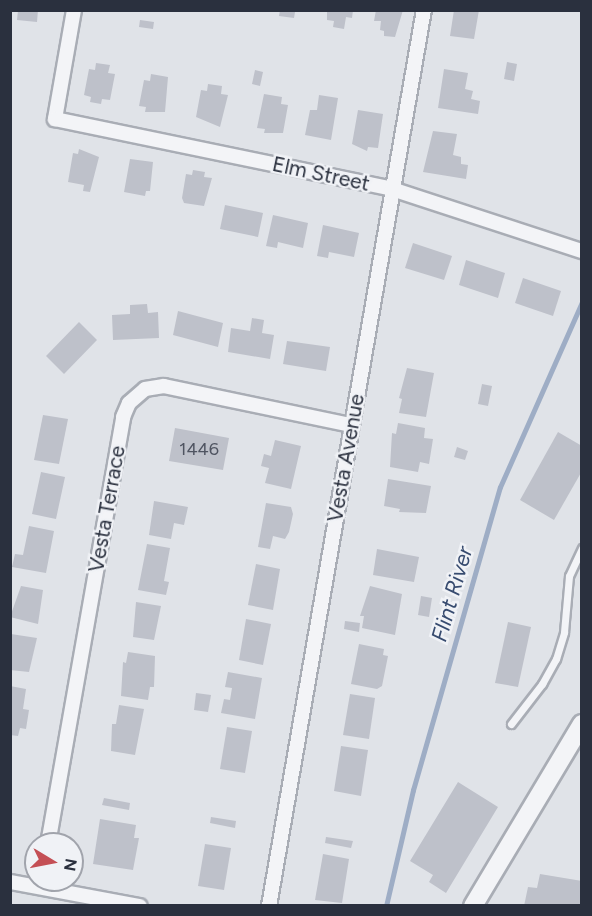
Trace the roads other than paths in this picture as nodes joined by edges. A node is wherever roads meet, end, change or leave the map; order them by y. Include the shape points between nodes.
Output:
1 (74, 10) edge
2 (424, 10) edge
3 (392, 189) junction
4 (582, 250) edge
5 (351, 425) junction
6 (582, 548) edge
7 (511, 724) dead end
8 (582, 724) edge
9 (50, 832) edge
10 (77, 892) edge
11 (140, 906) edge
12 (269, 906) edge
13 (473, 906) edge

1 - 3 street, Elm Street via 55,119
2 - 3 street, Vesta Avenue
3 - 4 street, Elm Street
3 - 5 street, Vesta Avenue
5 - 9 street, Vesta Terrace via 164,386 145,389 129,403 123,417
5 - 12 street, Vesta Avenue
6 - 7 lane via 569,576 564,632 556,658 542,684
8 - 13 street
10 - 11 street

